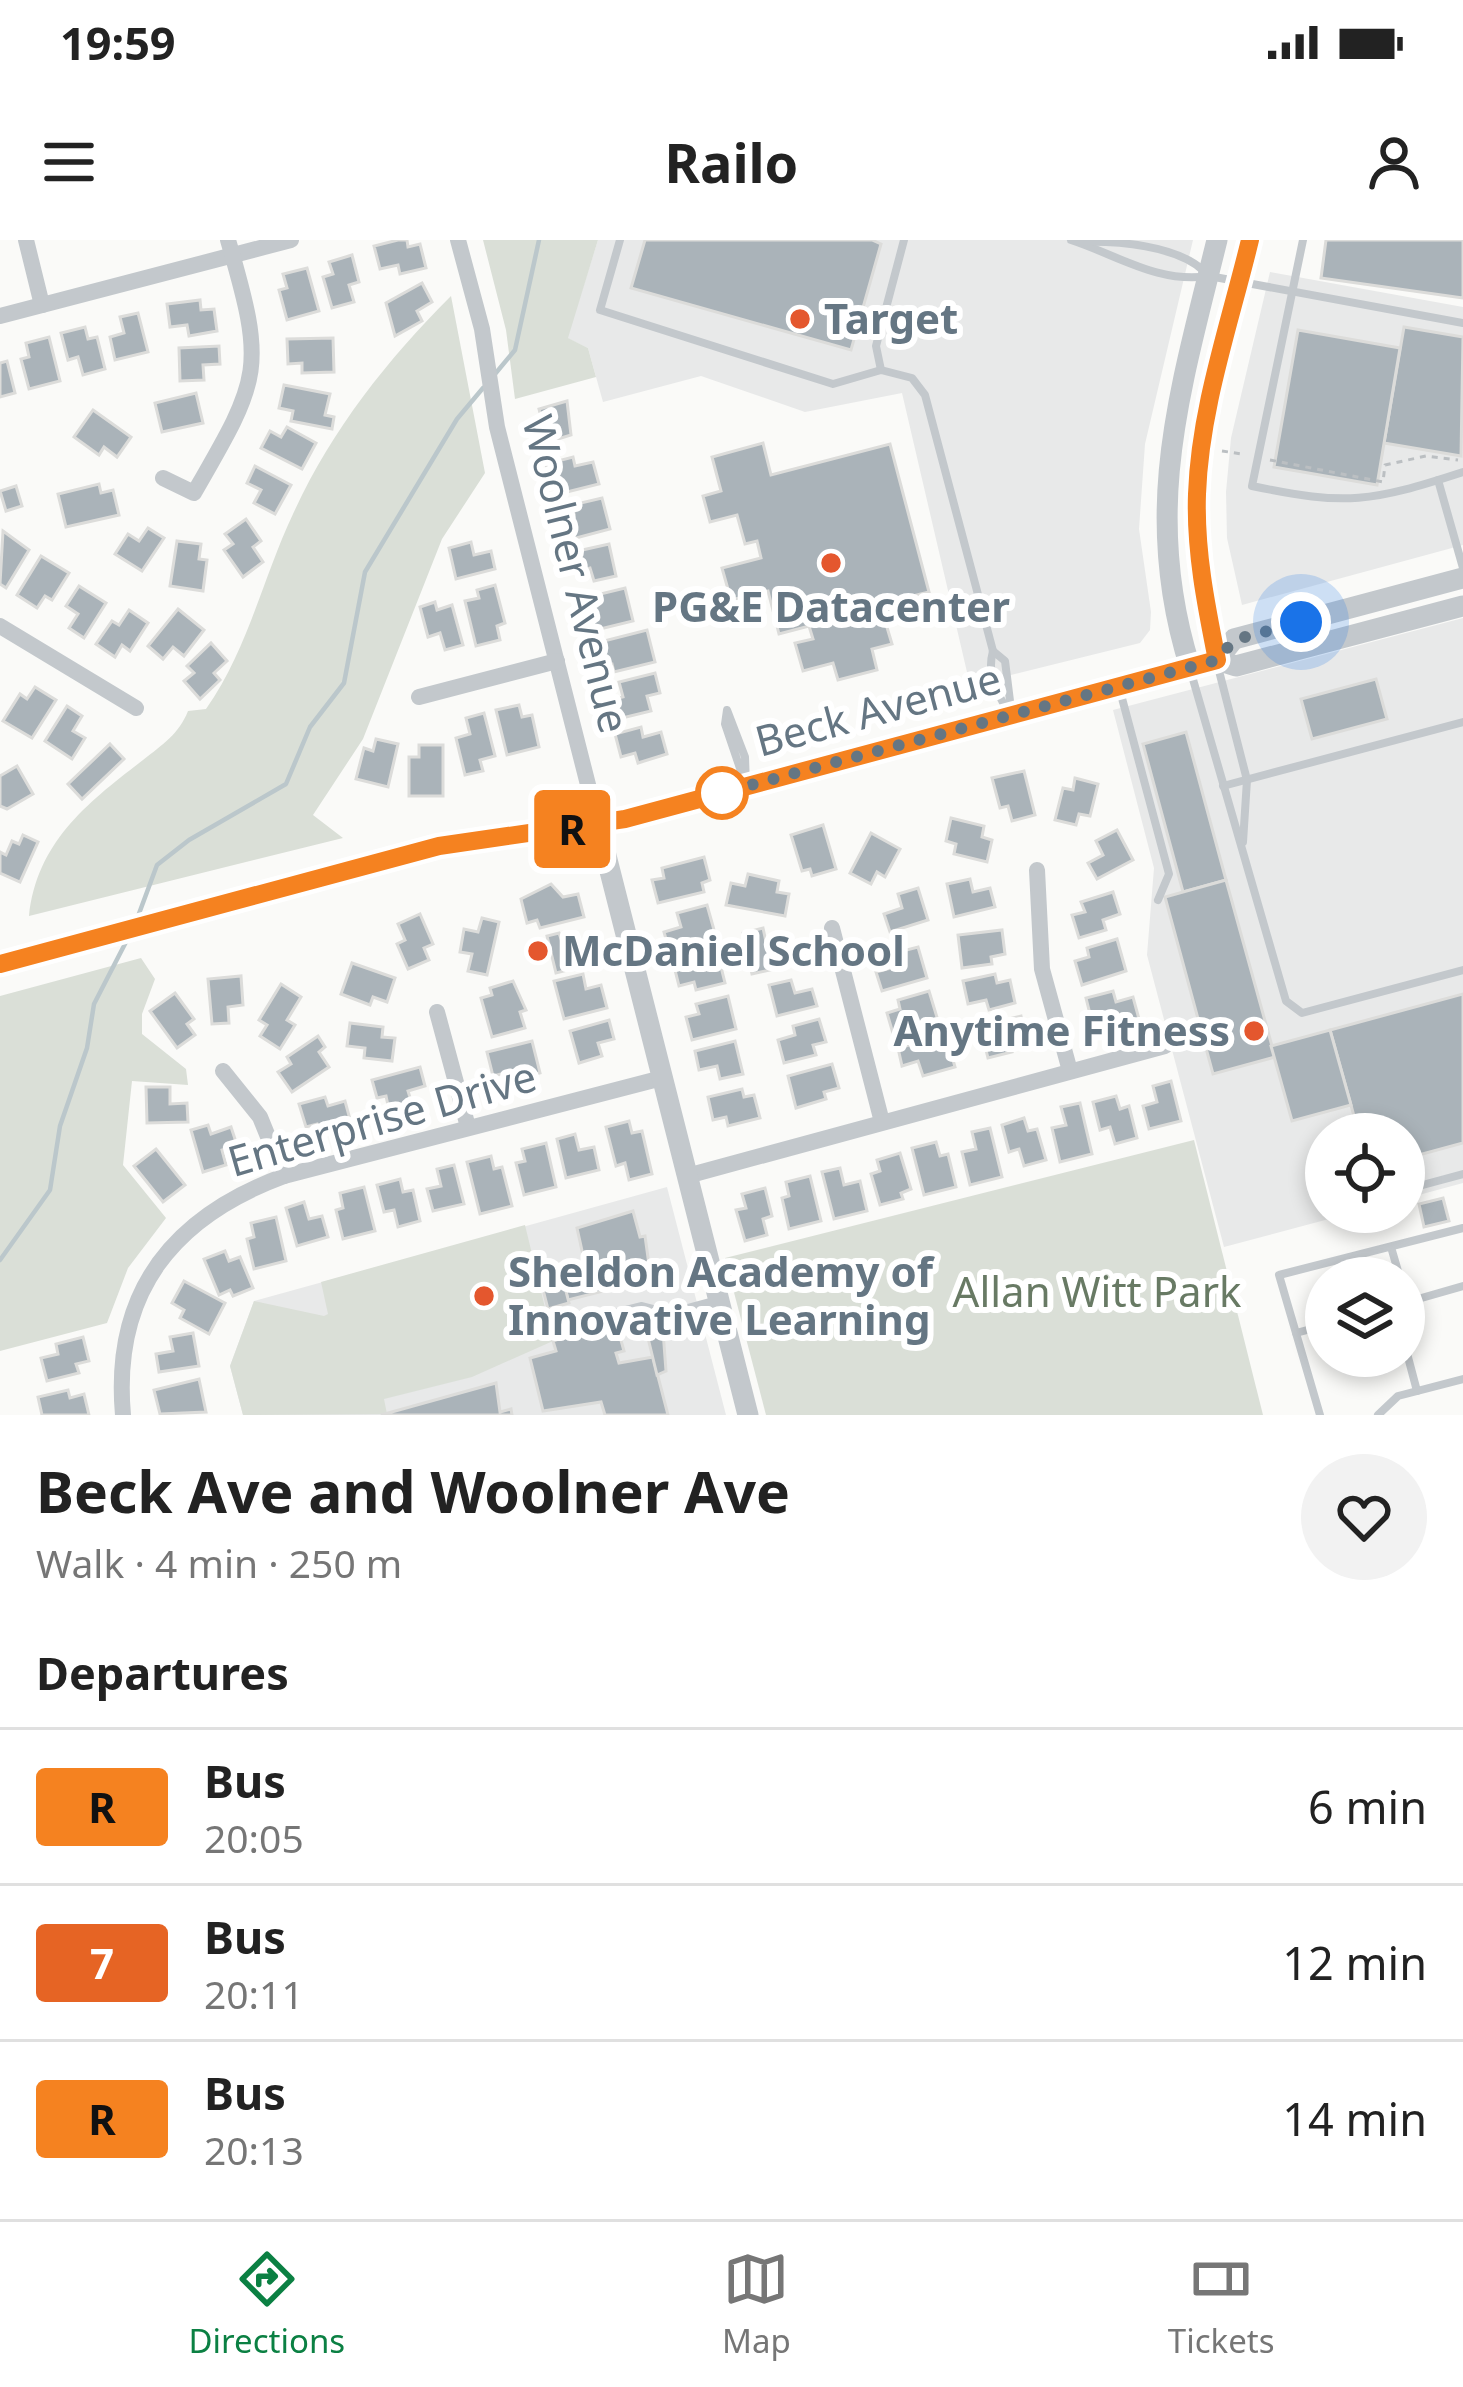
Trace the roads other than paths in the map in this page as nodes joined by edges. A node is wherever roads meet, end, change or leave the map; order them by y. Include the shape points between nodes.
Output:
1 (26, 240) edge
2 (291, 240) edge
3 (458, 240) edge
4 (620, 240) edge
5 (904, 240) edge
6 (1217, 240) edge
7 (1250, 240) edge
8 (1303, 240) edge
9 (1075, 241) edge
10 (231, 248) edge
11 (1209, 276) junction
12 (1239, 284) junction
13 (1294, 295) junction
14 (42, 305) junction
15 (0, 316) edge
16 (1463, 322) edge
17 (880, 370) junction
18 (1463, 472) edge
19 (163, 478) dead end
20 (1438, 480) junction
21 (1463, 568) edge
22 (1463, 578) edge
23 (1463, 606) edge
24 (0, 626) edge
25 (993, 651) junction
26 (1217, 660) junction
27 (557, 661) junction
28 (1190, 667) junction
29 (1118, 686) junction
30 (419, 697) dead end
31 (136, 708) dead end
32 (1010, 715) junction
33 (1463, 722) edge
34 (1247, 780) junction
35 (746, 786) junction
36 (1223, 786) junction
37 (598, 824) junction
38 (1243, 844) junction
39 (1037, 869) dead end
40 (1158, 900) dead end
41 (832, 928) dead end
42 (0, 964) edge
43 (1463, 970) edge
44 (437, 1012) dead end
45 (1165, 1046) dead end
46 (223, 1071) dead end
47 (1070, 1071) junction
48 (662, 1078) junction
49 (882, 1122) junction
50 (468, 1127) junction
51 (1463, 1174) edge
52 (284, 1176) junction
53 (687, 1176) junction
54 (1425, 1184) edge
55 (1463, 1228) edge
56 (1391, 1246) junction
57 (1394, 1257) edge
58 (1463, 1286) edge
59 (1425, 1295) edge
60 (718, 1300) junction
61 (551, 1329) dead end
62 (1305, 1330) edge
63 (1296, 1333) junction
64 (1413, 1377) edge
65 (1463, 1379) edge
66 (1417, 1391) junction
67 (123, 1415) edge
68 (748, 1415) edge
69 (1320, 1415) edge
70 (1378, 1415) edge

1 - 14 street
2 - 10 street
3 - 27 street, Woolner Avenue
4 - 17 lane via 600,310 833,384
5 - 17 lane via 876,346
6 - 11 street
7 - 12 street
8 - 13 lane
9 - 11 lane via 1109,260 1188,279
9 - 11 lane via 1114,241 1193,261
10 - 14 street
10 - 19 street via 251,323 249,389 194,493
11 - 12 lane
11 - 28 street via 1173,422 1164,497 1168,577
12 - 13 lane
12 - 26 street via 1197,494
13 - 16 lane
13 - 20 lane via 1252,486 1328,502
14 - 15 street
17 - 25 lane via 912,378 925,395
18 - 20 lane
20 - 21 lane
22 - 26 street, Beck Avenue via 1234,640
23 - 26 street, Beck Avenue via 1236,666
24 - 31 street
25 - 32 lane via 995,688
25 - 32 lane via 1012,685
26 - 28 street, Beck Avenue
26 - 34 lane
27 - 30 street
27 - 37 street, Woolner Avenue
28 - 29 street, Beck Avenue
28 - 36 lane
29 - 32 street, Beck Avenue
29 - 40 lane via 1169,874
32 - 35 street, Beck Avenue
33 - 34 lane
34 - 36 lane
34 - 38 lane
35 - 35 lane via 745,757 727,710 724,724
35 - 37 street, Beck Avenue
36 - 38 lane
37 - 42 street, Beck Avenue via 439,846
37 - 48 street, Woolner Avenue
38 - 43 lane via 1286,1001 1302,1012
39 - 47 street via 1042,970
41 - 49 street
44 - 50 street
45 - 47 street
46 - 52 street via 260,1117
47 - 49 street
48 - 50 street, Enterprise Drive
48 - 53 street, Woolner Avenue
49 - 53 street
50 - 52 street, Enterprise Drive
51 - 54 lane
52 - 67 street, Enterprise Drive via 229,1196 159,1260 125,1343
53 - 60 street, Woolner Avenue
55 - 56 lane
56 - 57 lane
56 - 63 lane via 1280,1275
58 - 59 lane
60 - 61 lane via 676,1311 642,1306
60 - 68 street, Woolner Avenue
62 - 63 lane
63 - 69 lane
64 - 66 lane
65 - 66 lane
66 - 70 lane via 1397,1396

